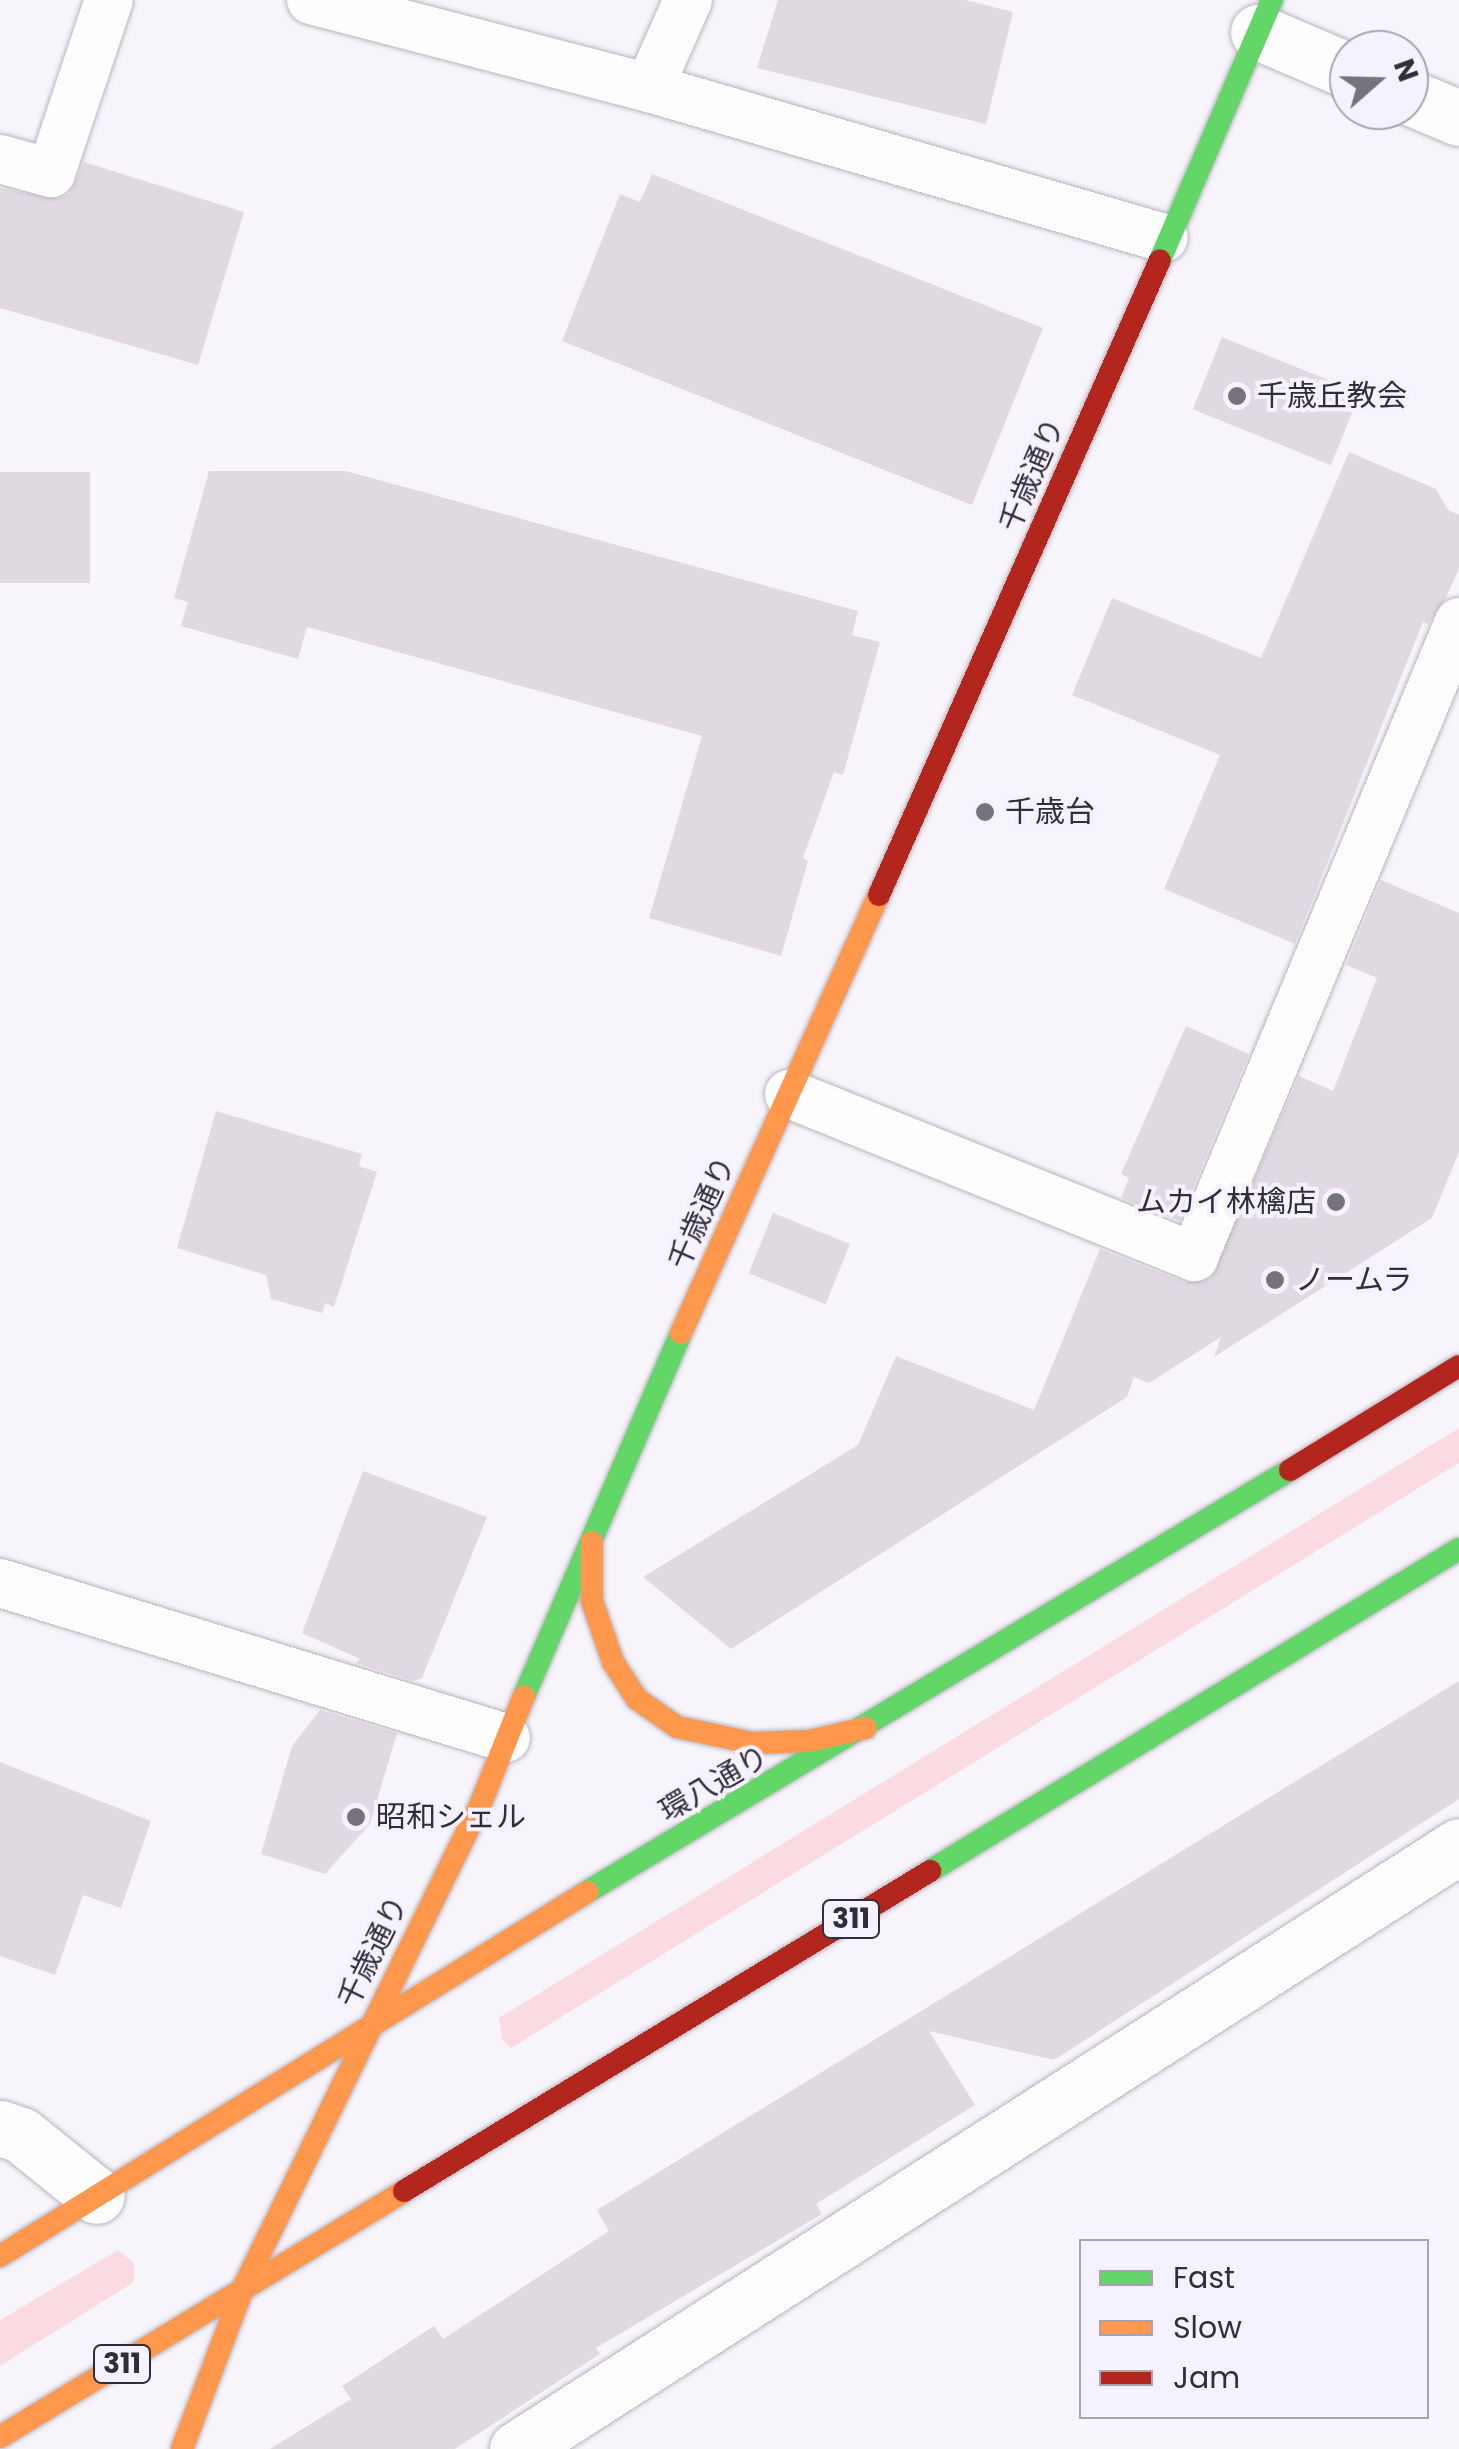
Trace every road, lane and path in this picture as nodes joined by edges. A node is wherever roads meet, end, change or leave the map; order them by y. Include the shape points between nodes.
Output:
1 (109, 0) edge
2 (311, 0) edge
3 (688, 0) edge
4 (1265, 16) edge
5 (1329, 58) edge
6 (649, 88) junction
7 (1429, 105) edge
8 (1459, 118) edge
9 (0, 159) edge
10 (1164, 238) junction
11 (1459, 622) edge
12 (789, 1094) junction
13 (1459, 1366) edge
14 (592, 1528) junction
15 (1459, 1549) edge
16 (0, 1583) edge
17 (874, 1726) junction
18 (506, 1738) junction
19 (1459, 1846) edge
20 (367, 2031) junction
21 (0, 2128) edge
22 (98, 2196) junction
23 (0, 2256) edge
24 (243, 2288) junction
25 (0, 2437) edge
26 (182, 2449) edge
27 (517, 2449) edge

1 - 9 lane via 51,172
2 - 6 lane
3 - 6 lane
4 - 5 street
4 - 10 main road, 千歳通り
6 - 10 lane
7 - 8 street
10 - 12 main road, 千歳通り via 1002,623
11 - 12 lane via 1194,1257
12 - 14 main road, 千歳通り
13 - 17 main road, 環八通り
14 - 17 main road via 592,1602 613,1662 637,1699 677,1727 752,1743 810,1741
14 - 18 main road, 千歳通り
15 - 24 main road, 311
16 - 18 lane
17 - 20 main road, 環八通り via 532,1924
18 - 20 main road, 千歳通り via 481,1803
19 - 27 street
20 - 22 main road, 環八通り
20 - 24 main road, 千歳通り
21 - 22 street via 21,2136
22 - 23 main road, 環八通り
24 - 25 main road, 311
24 - 26 main road, 千歳通り

